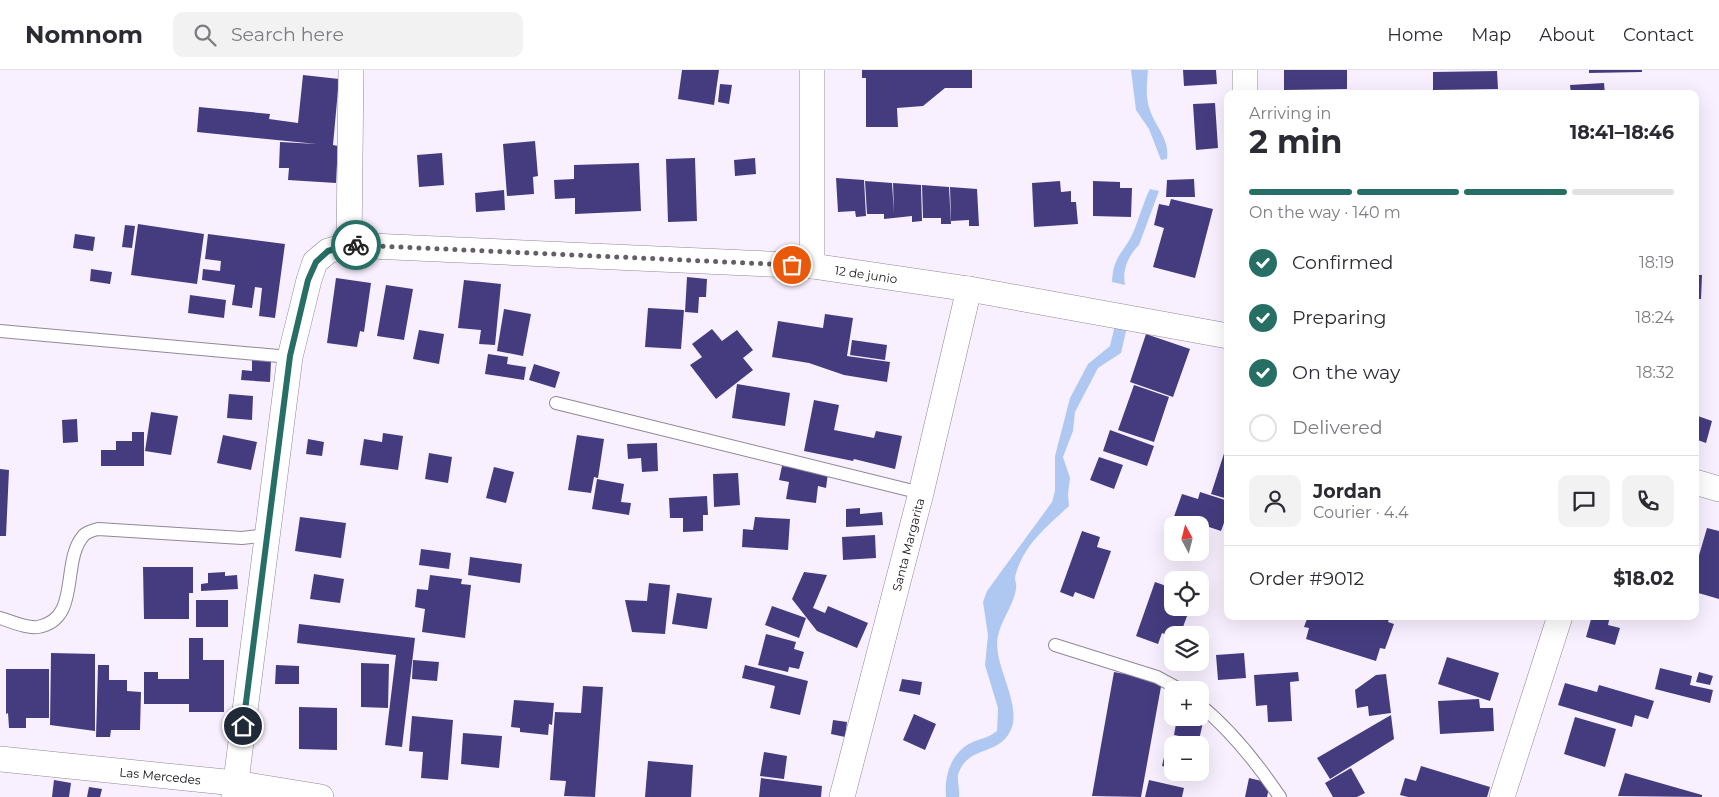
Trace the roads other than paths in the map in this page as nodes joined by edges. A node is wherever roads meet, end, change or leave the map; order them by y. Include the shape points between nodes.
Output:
1 (351, 70) edge
2 (812, 70) edge
3 (1246, 70) edge
4 (1245, 90) edge
5 (349, 245) junction
6 (812, 266) junction
7 (969, 289) junction
8 (0, 330) edge
9 (1224, 335) edge
10 (290, 356) junction
11 (556, 403) dead end
12 (1699, 483) edge
13 (1719, 489) edge
14 (921, 492) junction
15 (268, 535) junction
16 (0, 618) edge
17 (1559, 620) edge
18 (1055, 645) dead end
19 (1164, 681) edge
20 (1209, 712) edge
21 (0, 759) edge
22 (235, 790) edge
23 (321, 797) edge
24 (842, 797) edge
25 (1280, 797) edge
26 (1502, 797) edge

1 - 5 street
2 - 6 street
3 - 4 street
5 - 6 street, 12 de junio
5 - 10 street, 12 de junio via 328,251 316,262 308,280
6 - 7 street, 12 de junio
7 - 9 street, 12 de junio
7 - 14 street, Santa Margarita
8 - 10 lane
10 - 15 street, 12 de junio
11 - 14 lane
12 - 13 street
14 - 24 street, Santa Margarita
15 - 16 lane via 242,538 98,529 85,534 76,548 65,608 51,622 36,628
15 - 22 street, 12 de junio
17 - 26 street
18 - 19 lane
20 - 25 lane via 1261,768
21 - 22 street, Las Mercedes
22 - 23 street, Las Mercedes

